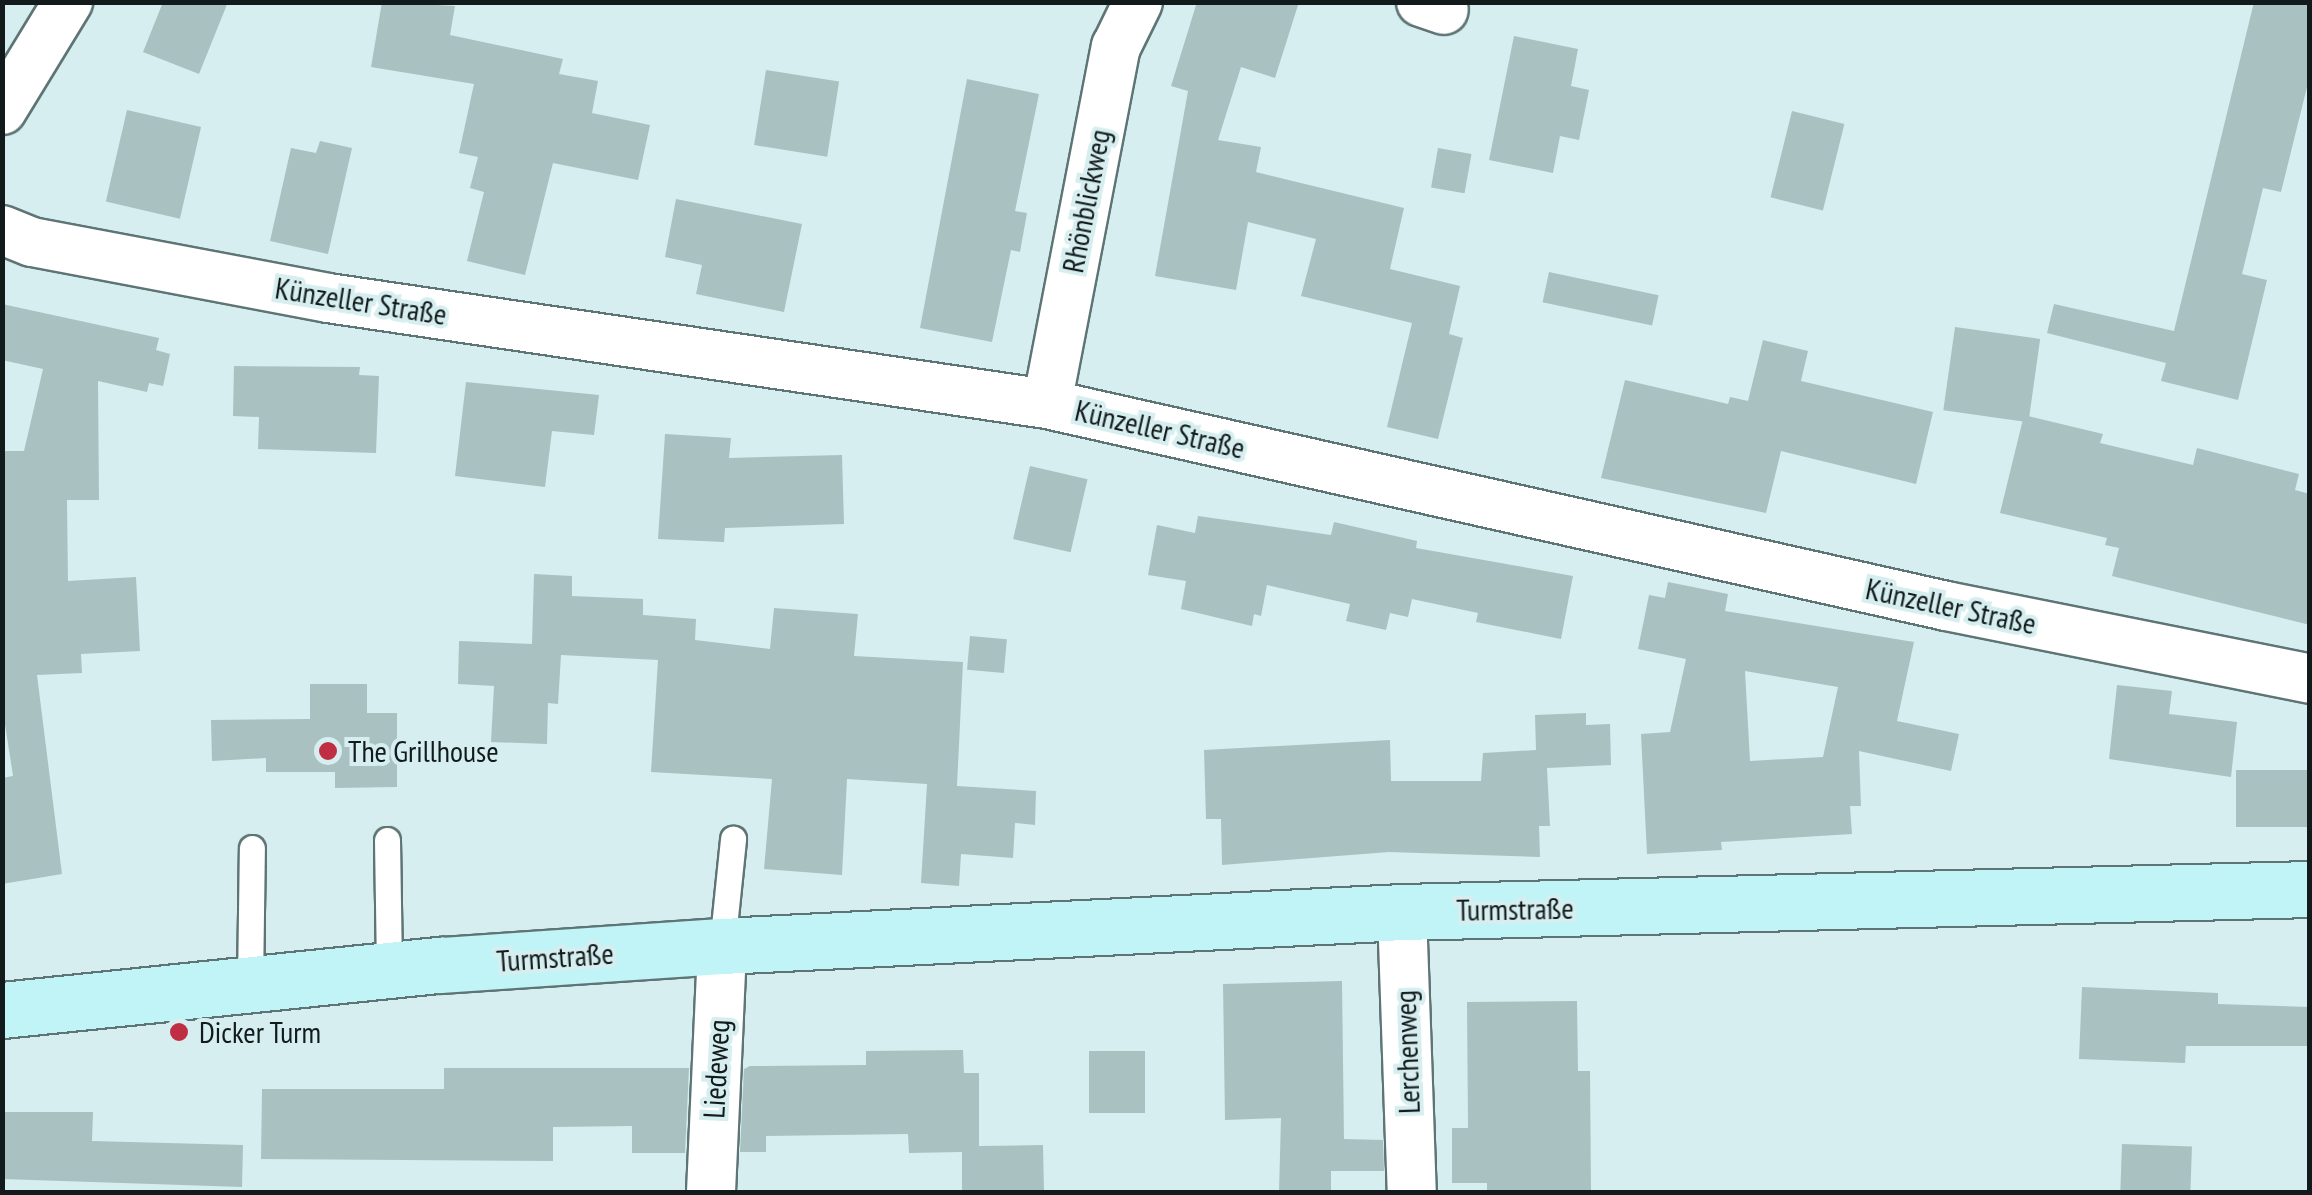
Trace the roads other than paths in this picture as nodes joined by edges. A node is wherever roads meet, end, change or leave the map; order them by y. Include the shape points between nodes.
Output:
1 (68, 2) edge
2 (1138, 2) edge
3 (2, 110) edge
4 (2, 230) edge
5 (1048, 404) junction
6 (2310, 679) edge
7 (388, 840) dead end
8 (734, 840) dead end
9 (252, 848) dead end
10 (2310, 889) edge
11 (1402, 912) junction
12 (722, 946) junction
13 (389, 970) junction
14 (250, 984) junction
15 (2, 1010) edge
16 (711, 1192) edge
17 (1412, 1192) edge

1 - 3 street
2 - 5 street, Rhönblickweg via 1116,47
4 - 5 street, Künzeller Straße via 32,242 328,298
5 - 6 street, Künzeller Straße via 1946,606
7 - 13 lane
8 - 12 lane
9 - 14 lane
10 - 11 main road, Turmstraße
11 - 12 main road, Turmstraße
11 - 17 street, Lerchenweg
12 - 13 main road, Turmstraße
12 - 16 street, Liedeweg
13 - 14 main road, Turmstraße
14 - 15 main road, Turmstraße

